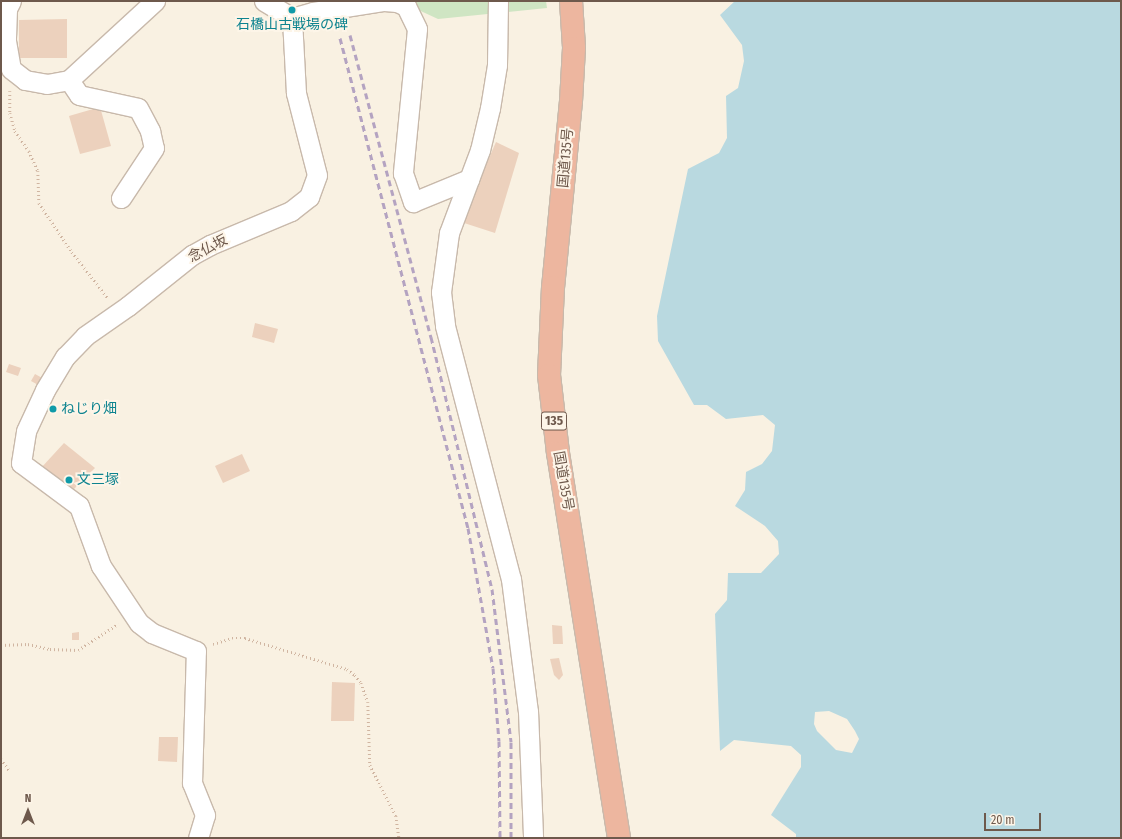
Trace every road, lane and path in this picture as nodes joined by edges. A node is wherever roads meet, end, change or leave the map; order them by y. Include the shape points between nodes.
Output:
1 (11, 1) edge
2 (155, 1) edge
3 (264, 1) edge
4 (498, 1) edge
5 (571, 1) edge
6 (292, 18) junction
7 (11, 69) junction
8 (69, 80) junction
9 (469, 180) junction
10 (121, 198) dead end
11 (120, 312) junction
12 (132, 614) junction
13 (1, 645) edge
14 (196, 651) junction
15 (1, 759) edge
16 (9, 770) dead end
17 (198, 838) edge
18 (399, 838) edge
19 (533, 838) edge
20 (619, 838) edge

1 - 7 street via 7,9 6,41
2 - 8 street
3 - 6 street
4 - 9 street via 497,65 490,108
5 - 20 highway, 国道135号 / 135 via 574,48 571,101 551,316 549,375 557,446
6 - 9 street via 313,12 384,1 406,6 417,29 403,173 413,202
6 - 11 street, 念仏坂 via 296,93 317,175 309,197 291,211 210,244 192,255
7 - 8 street via 24,80 47,84
7 - 11 path via 10,113 15,131 30,151 38,171 39,203 76,259
8 - 10 street via 80,95 138,108 150,131 154,148
9 - 19 street via 447,247 441,292 443,309 510,580 528,711
11 - 12 street, 念仏坂 via 85,336 65,358 45,390 26,431 21,463 79,506 101,566
12 - 13 path via 78,650 50,649 28,644
12 - 14 street via 152,633
14 - 17 street via 192,782 205,815
14 - 18 path via 232,638 244,638 347,669 355,675 368,702 370,765 396,816
15 - 16 path

